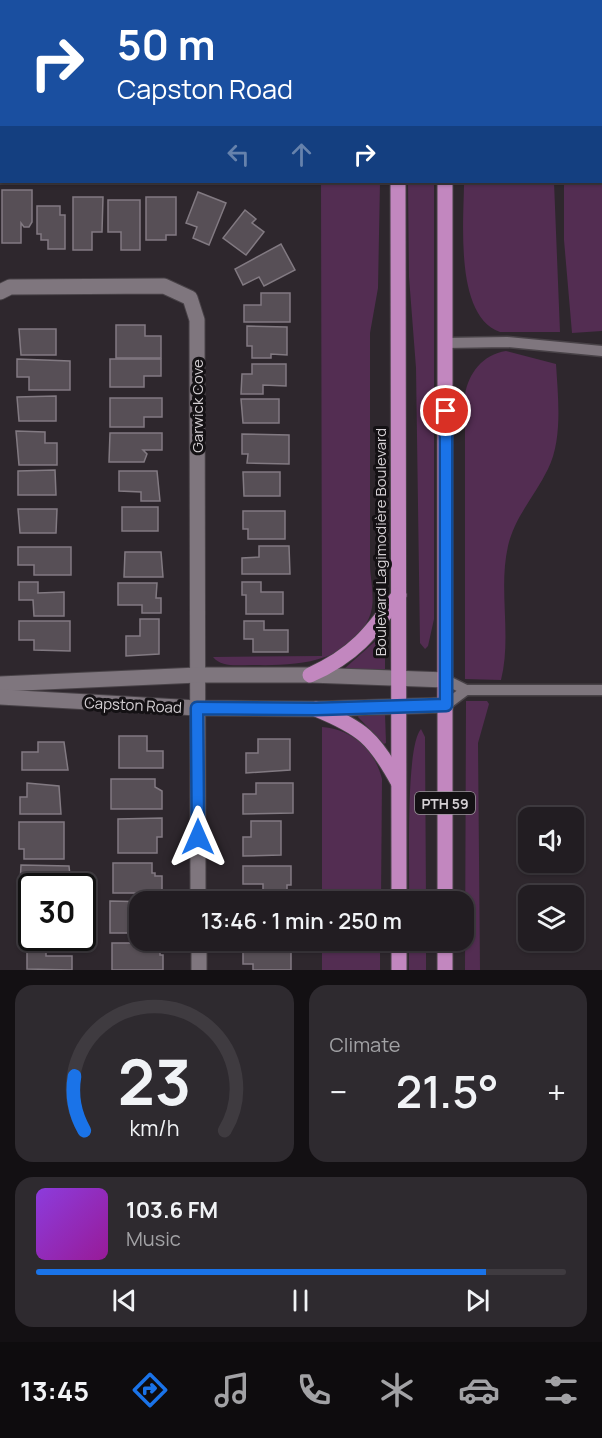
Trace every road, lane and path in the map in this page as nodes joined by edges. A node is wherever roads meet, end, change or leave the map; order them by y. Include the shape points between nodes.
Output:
1 (398, 183) edge
2 (445, 183) edge
3 (0, 292) edge
4 (446, 343) junction
5 (602, 351) edge
6 (399, 595) junction
7 (198, 675) junction
8 (310, 675) junction
9 (399, 678) junction
10 (446, 680) junction
11 (0, 684) edge
12 (466, 690) junction
13 (602, 690) edge
14 (0, 697) edge
15 (398, 705) junction
16 (446, 705) junction
17 (197, 708) junction
18 (316, 709) junction
19 (399, 784) junction
20 (198, 891) edge
21 (399, 891) edge
22 (445, 891) edge
23 (199, 951) edge
24 (399, 951) edge
25 (445, 951) edge
26 (199, 970) edge
27 (399, 970) edge
28 (445, 970) edge

1 - 6 main road, Boulevard Lagimodière Boulevard / PTH 59
2 - 4 main road, PTH 59
3 - 7 street, Garwick Cove via 10,287 164,286 190,298 197,320
4 - 5 lane via 507,342
4 - 10 main road, PTH 59
6 - 8 main road via 358,647
6 - 9 main road, Boulevard Lagimodière Boulevard / PTH 59
7 - 8 street, Capston Road
7 - 11 street, Capston Road
7 - 17 street, Garwick Cove
8 - 9 street, Capston Road
9 - 10 street, Capston Road
9 - 15 main road, Boulevard Lagimodière Boulevard / PTH 59
10 - 12 lane
10 - 16 main road, PTH 59
12 - 13 lane
12 - 16 lane
14 - 17 street, Capston Road
15 - 16 street, Capston Road
15 - 18 street, Capston Road
15 - 19 main road, Boulevard Lagimodière Boulevard / PTH 59
16 - 22 main road, PTH 59
17 - 18 street, Capston Road
17 - 20 street, Garwick Cove
18 - 19 main road via 351,723 370,739
19 - 21 main road, Boulevard Lagimodière Boulevard / PTH 59
23 - 26 street
24 - 27 main road
25 - 28 main road

